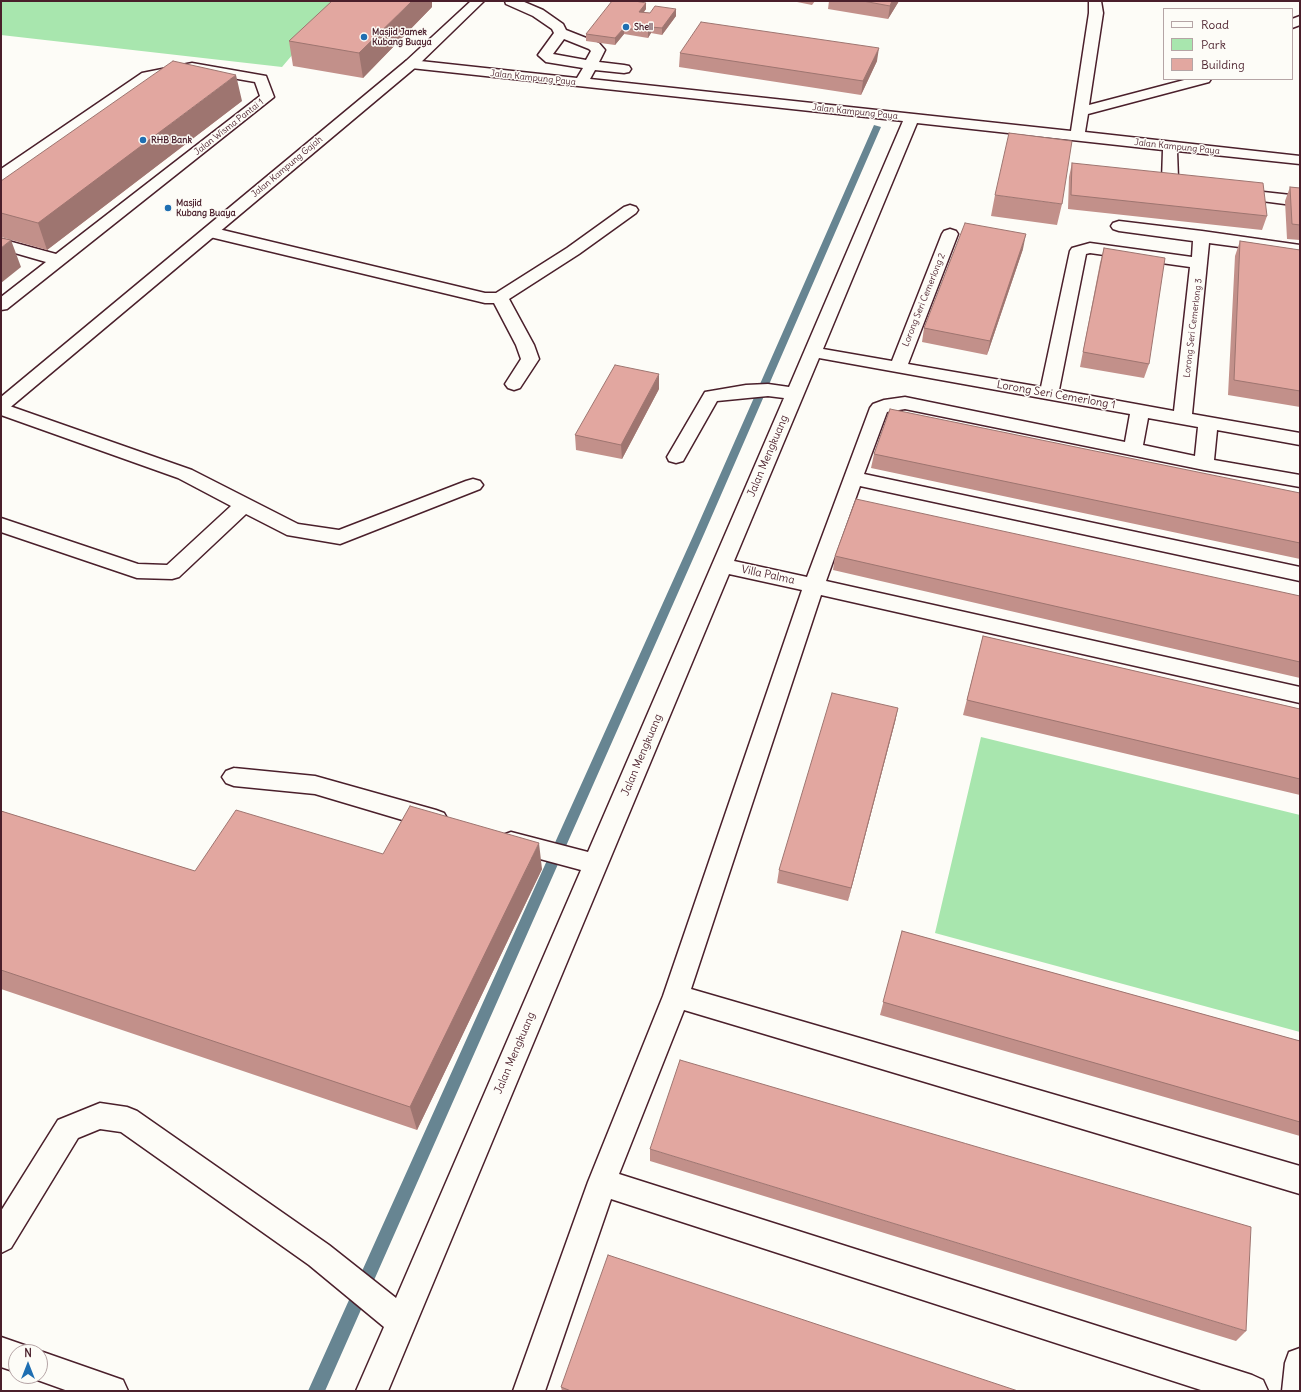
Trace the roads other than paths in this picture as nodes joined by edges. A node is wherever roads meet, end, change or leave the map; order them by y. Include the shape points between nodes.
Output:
1 (478, 1) edge
2 (511, 1) edge
3 (1095, 1) edge
4 (561, 33) junction
5 (410, 64) junction
6 (590, 65) junction
7 (624, 69) dead end
8 (1200, 80) edge
9 (581, 83) junction
10 (1081, 111) junction
11 (912, 118) junction
12 (1077, 136) junction
13 (1170, 146) junction
14 (1300, 160) edge
15 (1, 176) edge
16 (1206, 190) edge
17 (1221, 192) edge
18 (1300, 202) edge
19 (630, 210) dead end
20 (1119, 226) dead end
21 (210, 232) junction
22 (950, 234) dead end
23 (1202, 236) junction
24 (1, 244) edge
25 (1300, 250) edge
26 (58, 260) junction
27 (1200, 263) junction
28 (500, 298) junction
29 (1, 304) edge
30 (812, 352) junction
31 (898, 366) junction
32 (514, 384) dead end
33 (795, 394) junction
34 (1049, 394) junction
35 (1, 406) edge
36 (1, 409) edge
37 (1140, 411) junction
38 (1182, 419) junction
39 (1208, 424) junction
40 (1300, 439) edge
41 (1132, 449) junction
42 (676, 458) dead end
43 (1204, 464) junction
44 (853, 478) junction
45 (1300, 481) edge
46 (473, 485) dead end
47 (245, 504) junction
48 (1, 525) edge
49 (722, 565) junction
50 (1300, 574) edge
51 (814, 585) junction
52 (1300, 695) edge
53 (234, 777) dead end
54 (459, 827) edge
55 (489, 836) edge
56 (586, 862) junction
57 (676, 996) junction
58 (1300, 1180) edge
59 (602, 1182) junction
60 (1, 1238) edge
61 (391, 1313) junction
62 (1300, 1363) edge
63 (48, 1369) edge
64 (112, 1391) edge
65 (372, 1391) edge
66 (529, 1391) edge
67 (1252, 1391) edge
68 (1298, 1391) edge

1 - 5 street, Jalan Kampung Gajah
2 - 4 street via 538,13 558,27
3 - 10 street via 1096,13
4 - 6 street via 598,50
4 - 6 street via 545,55 551,59
5 - 9 street, Jalan Kampung Paya
5 - 21 street, Jalan Kampung Gajah
6 - 7 street
6 - 9 street
8 - 10 street
9 - 11 street, Jalan Kampung Paya
10 - 12 street
11 - 12 street, Jalan Kampung Paya
11 - 30 street, Jalan Mengkuang
12 - 13 street, Jalan Kampung Paya
13 - 14 street, Jalan Kampung Paya
13 - 16 street via 1170,180 1182,187
15 - 26 street, Jalan Wisma Pantai 1 via 147,76 192,67 262,79 267,97
17 - 18 street
19 - 28 street via 573,251
20 - 23 street
21 - 28 street via 485,298
21 - 35 street, Jalan Kampung Gajah
22 - 31 street, Lorong Seri Cemerlong 2
23 - 25 street
23 - 27 street, Lorong Seri Cemerlong 3
24 - 26 street
26 - 29 street, Jalan Wisma Pantai 1
27 - 34 street via 1090,248 1078,251
27 - 38 street, Lorong Seri Cemerlong 3
28 - 32 street via 530,359
30 - 31 street, Lorong Seri Cemerlong 1
30 - 33 street, Jalan Mengkuang
31 - 34 street, Lorong Seri Cemerlong 1
33 - 42 street via 768,390 711,396
33 - 49 street, Jalan Mengkuang
34 - 37 street, Lorong Seri Cemerlong 1
36 - 47 street via 185,474
37 - 38 street, Lorong Seri Cemerlong 1
37 - 41 street
38 - 39 street, Lorong Seri Cemerlong 1
39 - 40 street, Lorong Seri Cemerlong 1
39 - 43 street
41 - 43 street
41 - 44 street via 905,403 890,404 879,408
43 - 45 street
44 - 50 street
44 - 51 street
46 - 47 street via 340,537 294,530
47 - 48 street via 172,572 137,571
49 - 51 street, Villa Palma
49 - 56 street, Jalan Mengkuang
51 - 52 street, Villa Palma
51 - 57 street
53 - 54 street via 315,785
55 - 56 street
56 - 61 street, Jalan Mengkuang
57 - 58 street
57 - 59 street
59 - 66 street
59 - 67 street
60 - 61 street via 68,1129 100,1116 127,1120 319,1255
61 - 65 street, Jalan Mengkuang
62 - 68 street
63 - 64 street

